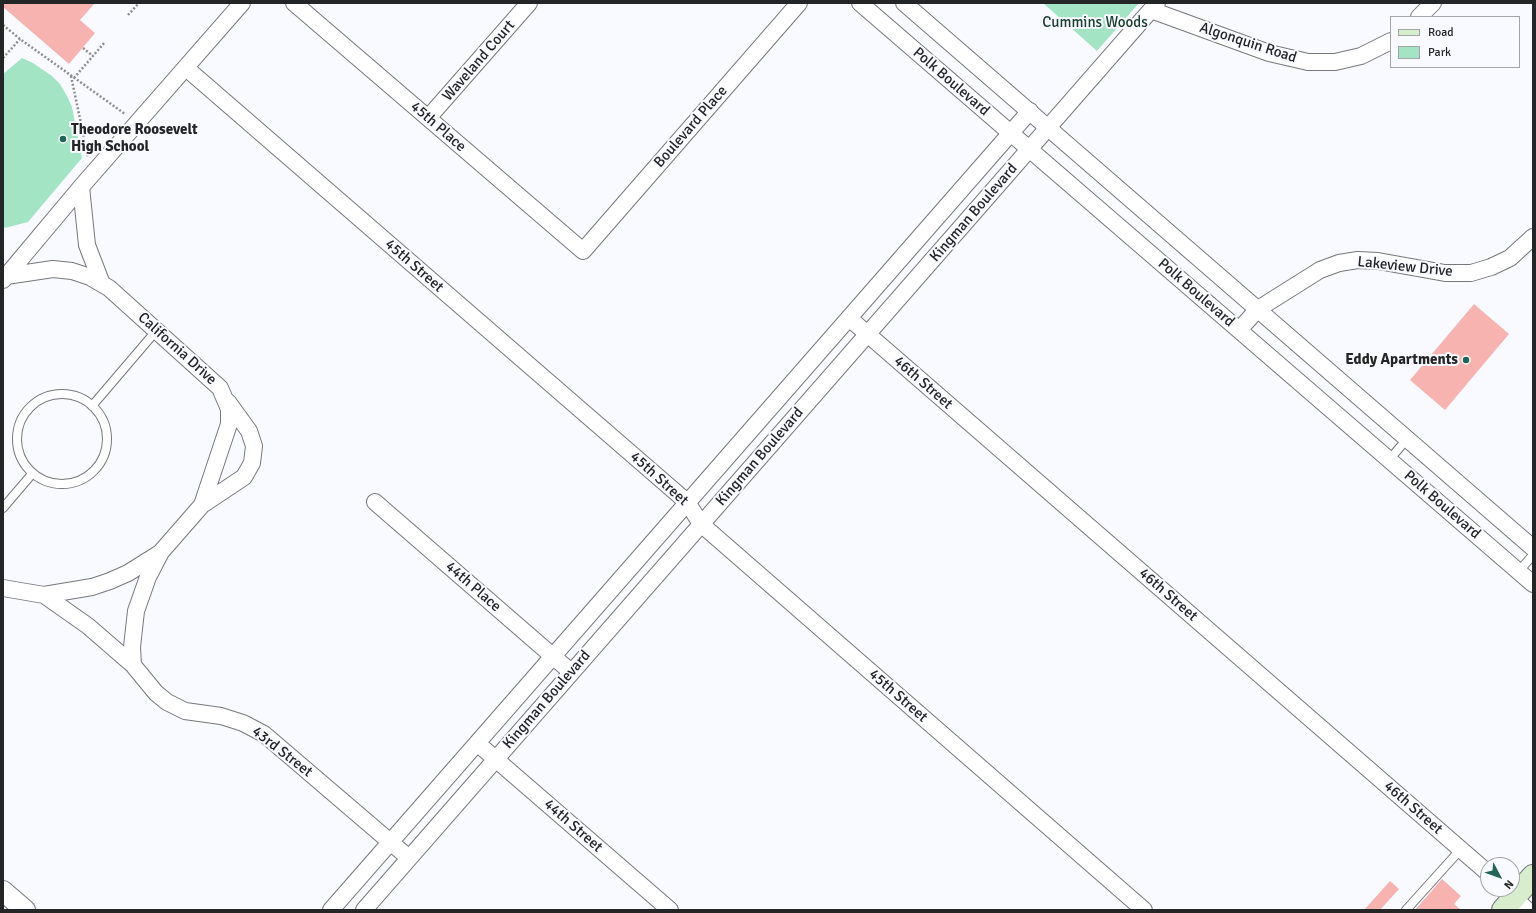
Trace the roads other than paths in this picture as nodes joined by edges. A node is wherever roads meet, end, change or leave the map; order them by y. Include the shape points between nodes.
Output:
1 (242, 3) edge
2 (294, 3) edge
3 (529, 3) edge
4 (800, 3) edge
5 (860, 3) edge
6 (904, 3) edge
7 (1433, 3) edge
8 (1154, 7) edge
9 (1420, 16) edge
10 (1390, 42) edge
11 (186, 68) junction
12 (1030, 111) junction
13 (428, 118) junction
14 (1049, 127) junction
15 (1010, 133) junction
16 (1029, 149) junction
17 (81, 187) junction
18 (1533, 237) edge
19 (583, 251) joint
20 (4, 278) edge
21 (102, 284) junction
22 (1258, 309) junction
23 (849, 318) junction
24 (1239, 330) junction
25 (156, 331) junction
26 (867, 335) junction
27 (225, 397) junction
28 (92, 406) junction
29 (1407, 439) junction
30 (1389, 460) junction
31 (32, 474) junction
32 (375, 502) dead end
33 (687, 502) junction
34 (202, 505) junction
35 (3, 508) edge
36 (701, 524) junction
37 (1533, 548) edge
38 (161, 552) junction
39 (1533, 555) edge
40 (1518, 571) junction
41 (1533, 584) edge
42 (3, 588) edge
43 (44, 595) junction
44 (553, 656) junction
45 (133, 665) junction
46 (571, 672) junction
47 (477, 743) junction
48 (496, 759) junction
49 (390, 842) junction
50 (1461, 849) junction
51 (409, 858) junction
52 (1480, 866) edge
53 (1533, 876) edge
54 (3, 891) edge
55 (1513, 902) edge
56 (25, 910) edge
57 (331, 910) edge
58 (364, 910) edge
59 (670, 910) edge
60 (1144, 910) edge
61 (1406, 910) edge

1 - 11 street
2 - 13 street, 45th Place
3 - 13 street, Waveland Court
4 - 19 street, Boulevard Place
5 - 15 street, Polk Boulevard
6 - 12 street, Polk Boulevard
7 - 9 street
8 - 10 street, Algonquin Road via 1269,53 1308,62 1335,62 1361,56
8 - 14 street, Kingman Boulevard
11 - 17 street
11 - 33 street, 45th Street
12 - 14 street, Polk Boulevard
12 - 15 street, Kingman Boulevard
13 - 19 street, 45th Place
14 - 16 street, Kingman Boulevard
14 - 22 street, Polk Boulevard
15 - 16 street, Polk Boulevard
15 - 23 street, Kingman Boulevard
16 - 24 street, Polk Boulevard
16 - 26 street, Kingman Boulevard
17 - 20 street
17 - 21 street, California Drive via 87,245
18 - 22 street, Lakeview Drive via 1510,258 1470,273 1445,273 1378,261 1338,263 1320,270
20 - 21 street, California Drive via 53,269 72,271
21 - 25 street, California Drive
22 - 24 street, Lakeview Drive
22 - 29 street, Polk Boulevard
23 - 26 street, 46th Street
23 - 33 street, Kingman Boulevard
24 - 30 street, Polk Boulevard
25 - 27 street, California Drive via 220,388
25 - 28 lane
26 - 36 street, Kingman Boulevard
26 - 50 street, 46th Street
27 - 34 street, California Drive via 229,409 229,424
27 - 34 street via 249,431 254,446 252,463 244,477
28 - 31 lane via 105,424 106,444 103,458 95,469 72,483 58,484
28 - 31 lane via 72,395 57,394 43,398 31,406 22,417 17,430 17,444 25,465
29 - 30 lane
29 - 37 street, Polk Boulevard
30 - 40 street, Polk Boulevard
31 - 35 lane
32 - 44 street, 44th Place
33 - 36 street, 45th Street
33 - 44 street, Kingman Boulevard
34 - 38 street, California Drive
36 - 46 street, Kingman Boulevard
36 - 60 street, 45th Street
38 - 43 street, California Drive via 110,581 92,587
38 - 45 street, California Drive via 148,577 136,611
39 - 40 lane
40 - 41 street, Polk Boulevard
42 - 43 street, 43rd Street
43 - 45 street, 43rd Street via 88,626
44 - 46 street, 44th Place
44 - 47 street, Kingman Boulevard
45 - 49 street, 43rd Street via 156,693 167,702 185,711 221,716 243,723 264,734
46 - 48 street, Kingman Boulevard
47 - 48 street, 44th Street
47 - 49 street, Kingman Boulevard
48 - 51 street, Kingman Boulevard
48 - 59 street, 44th Street
49 - 51 street, 43rd Street
49 - 57 street, Kingman Boulevard
50 - 52 street, 46th Street
50 - 61 lane
51 - 58 street, Kingman Boulevard
53 - 55 main road
54 - 56 street

